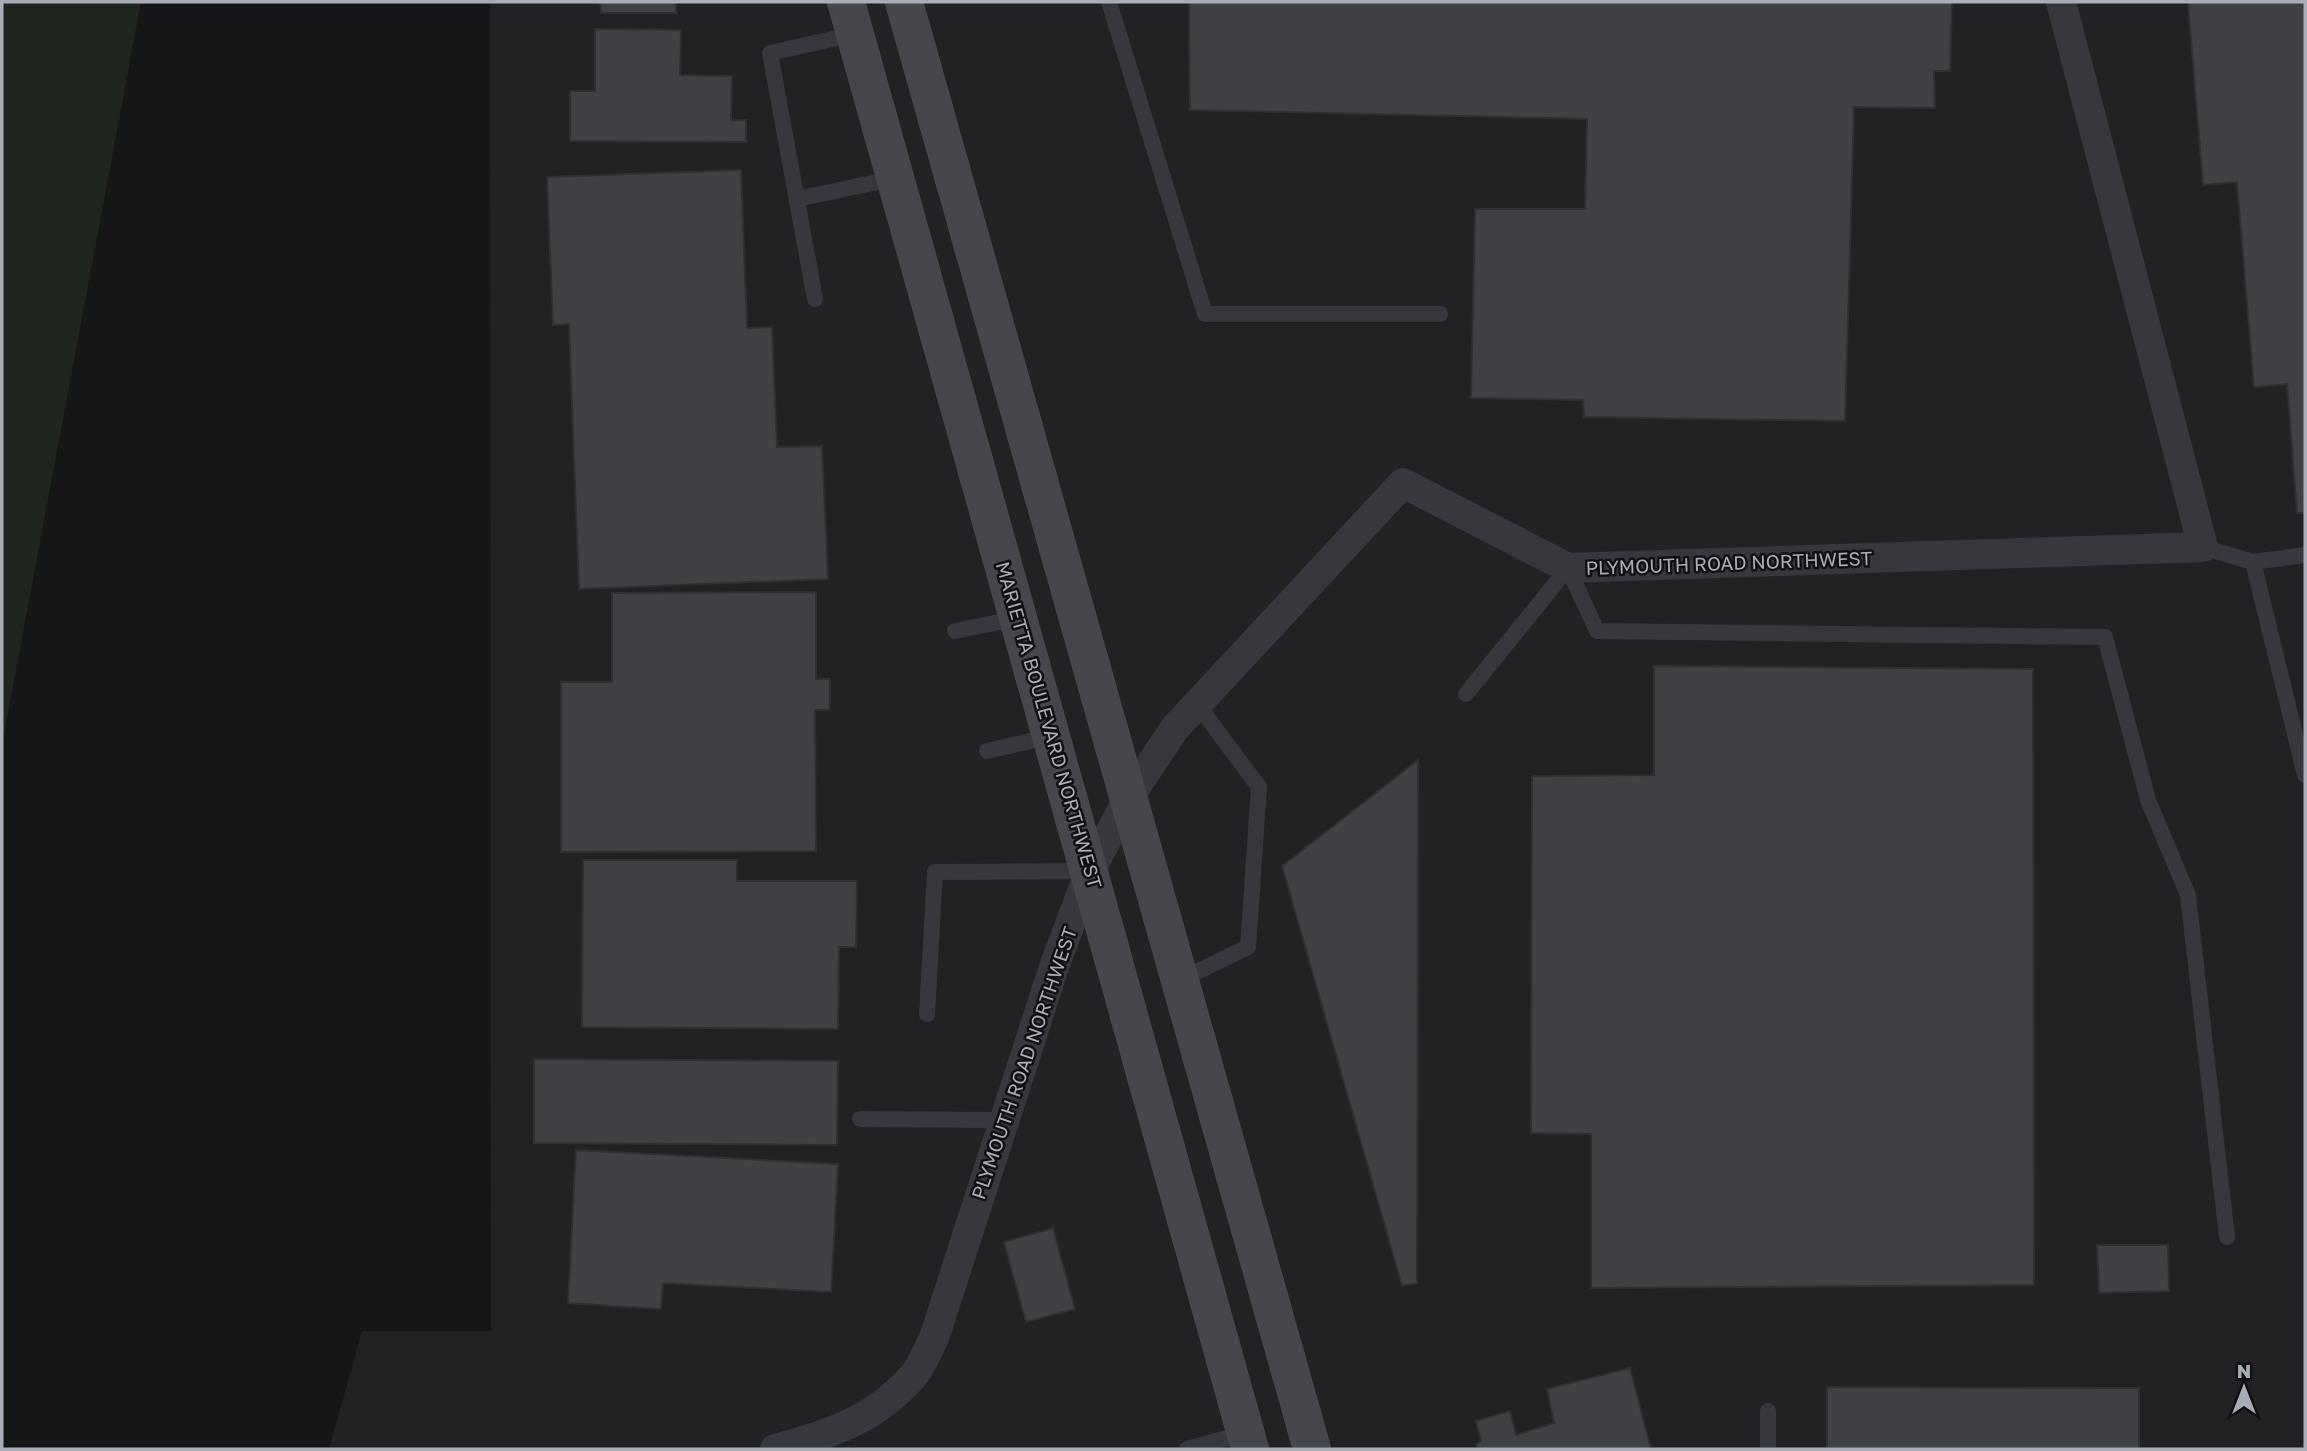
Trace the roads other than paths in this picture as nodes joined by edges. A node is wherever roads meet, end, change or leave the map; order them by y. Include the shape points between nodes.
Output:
1 (904, 2) edge
2 (1110, 2) edge
3 (2061, 2) edge
4 (851, 18) edge
5 (896, 178) junction
6 (797, 199) junction
7 (815, 299) dead end
8 (1440, 314) dead end
9 (2203, 547) junction
10 (2305, 555) edge
11 (2253, 562) junction
12 (1568, 568) junction
13 (1019, 618) junction
14 (955, 631) dead end
15 (1466, 694) dead end
16 (1197, 704) junction
17 (1052, 736) junction
18 (987, 751) dead end
19 (2305, 775) edge
20 (1129, 797) junction
21 (1090, 871) junction
22 (1180, 980) junction
23 (927, 1014) dead end
24 (860, 1119) dead end
25 (1003, 1120) junction
26 (2227, 1237) dead end
27 (1768, 1411) dead end
28 (1248, 1441) edge
29 (775, 1449) edge
30 (1187, 1449) edge
31 (1312, 1449) edge
32 (1768, 1449) edge

1 - 20 main road
2 - 8 lane via 1205,314
3 - 9 street
4 - 5 main road, MARIETTA BOULEVARD NORTHWEST
4 - 6 lane via 770,53
5 - 6 lane
5 - 13 main road, MARIETTA BOULEVARD NORTHWEST
6 - 7 lane
9 - 11 lane
9 - 12 street, PLYMOUTH ROAD NORTHWEST
10 - 11 lane
11 - 19 lane
12 - 15 lane
12 - 16 street, PLYMOUTH ROAD NORTHWEST via 1404,483
12 - 26 lane via 1597,631 2105,638 2148,800 2188,895
13 - 14 lane
13 - 17 main road, MARIETTA BOULEVARD NORTHWEST
16 - 20 street, PLYMOUTH ROAD NORTHWEST via 1175,727
16 - 22 lane via 1259,787 1248,947
17 - 18 lane
17 - 21 main road, MARIETTA BOULEVARD NORTHWEST
20 - 21 street, PLYMOUTH ROAD NORTHWEST
20 - 22 main road
21 - 23 lane via 935,872
21 - 25 street, PLYMOUTH ROAD NORTHWEST
21 - 28 main road, MARIETTA BOULEVARD NORTHWEST
22 - 31 main road
24 - 25 lane
25 - 29 street, PLYMOUTH ROAD NORTHWEST via 934,1338 914,1375 877,1407 837,1432
27 - 32 lane
28 - 30 lane

